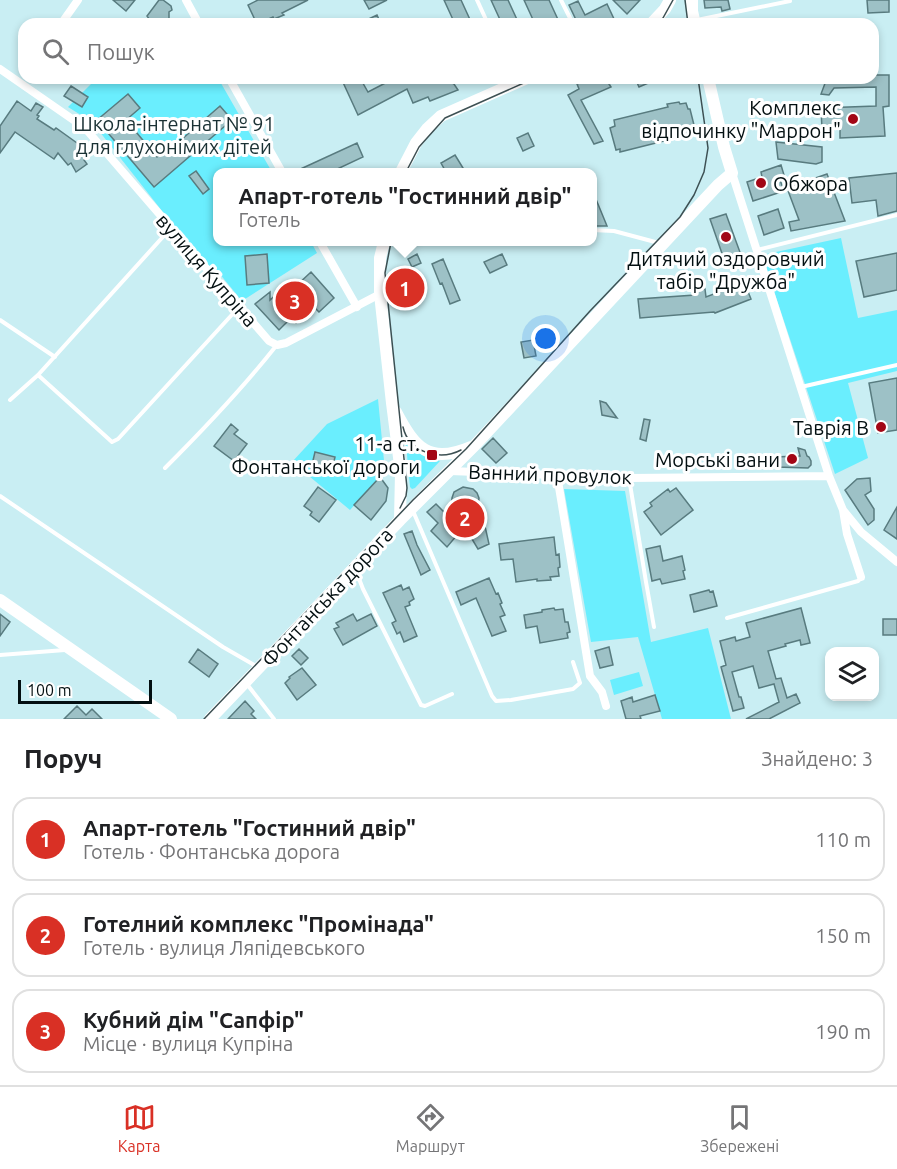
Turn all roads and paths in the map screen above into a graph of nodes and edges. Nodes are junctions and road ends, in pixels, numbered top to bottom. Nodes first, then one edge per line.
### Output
1 (78, 0) edge
2 (186, 0) edge
3 (477, 0) edge
4 (561, 0) edge
5 (685, 0) edge
6 (670, 1) edge
7 (790, 1) edge
8 (693, 14) edge
9 (65, 18) edge
10 (196, 18) edge
11 (485, 18) edge
12 (570, 18) edge
13 (657, 18) edge
14 (0, 69) edge
15 (18, 82) edge
16 (21, 84) edge
17 (232, 84) edge
18 (513, 84) edge
19 (709, 84) edge
20 (280, 168) edge
21 (403, 168) edge
22 (732, 173) junction
23 (897, 215) edge
24 (170, 228) junction
25 (597, 230) edge
26 (663, 244) junction
27 (322, 246) edge
28 (383, 246) edge
29 (756, 250) junction
30 (380, 294) junction
31 (240, 307) junction
32 (357, 307) junction
33 (0, 320) edge
34 (277, 345) junction
35 (55, 357) junction
36 (897, 365) edge
37 (38, 375) junction
38 (801, 387) junction
39 (10, 400) dead end
40 (392, 403) junction
41 (475, 445) junction
42 (165, 468) dead end
43 (450, 471) junction
44 (557, 475) junction
45 (829, 476) junction
46 (629, 478) junction
47 (0, 496) edge
48 (412, 508) junction
49 (843, 510) junction
50 (400, 520) junction
51 (897, 562) edge
52 (355, 567) junction
53 (861, 577) joint
54 (0, 600) edge
55 (727, 618) dead end
56 (654, 627) dead end
57 (71, 650) junction
58 (0, 655) edge
59 (573, 662) dead end
60 (260, 668) junction
61 (246, 682) junction
62 (452, 694) dead end
63 (606, 706) dead end
64 (171, 719) edge
65 (210, 719) edge
66 (274, 719) edge

1 - 9 street
2 - 10 street
3 - 11 lane
4 - 12 lane
5 - 8 main road
6 - 13 main road
7 - 8 lane
14 - 15 street, вулиця Купріна
16 - 24 street, вулиця Купріна
17 - 20 street
18 - 21 main road
19 - 22 main road
22 - 26 main road
22 - 29 street
23 - 29 lane
24 - 31 street, вулиця Купріна
24 - 35 lane
25 - 26 lane
26 - 41 main road
27 - 32 street
28 - 30 main road, Фонтанська дорога
29 - 38 street
30 - 32 street
30 - 40 main road, Фонтанська дорога
31 - 34 street, вулиця Купріна
31 - 37 lane
32 - 34 street
33 - 35 lane
34 - 42 lane
35 - 37 lane
36 - 38 lane
37 - 39 lane
38 - 45 street
40 - 41 main road
40 - 50 main road, Фонтанська дорога
41 - 43 main road
43 - 44 street, Ванний провулок
43 - 48 main road
44 - 46 street, Ванний провулок
44 - 63 street
45 - 46 street, Ванний провулок
45 - 49 street
46 - 56 lane
47 - 60 lane
48 - 50 main road
48 - 59 lane
49 - 51 street
49 - 53 street
50 - 52 main road, Фонтанська дорога
52 - 60 main road, Фонтанська дорога
52 - 62 lane
53 - 55 lane
54 - 57 main road
57 - 58 lane
57 - 64 main road
60 - 61 main road, Фонтанська дорога
61 - 65 main road, Фонтанська дорога
61 - 66 lane

